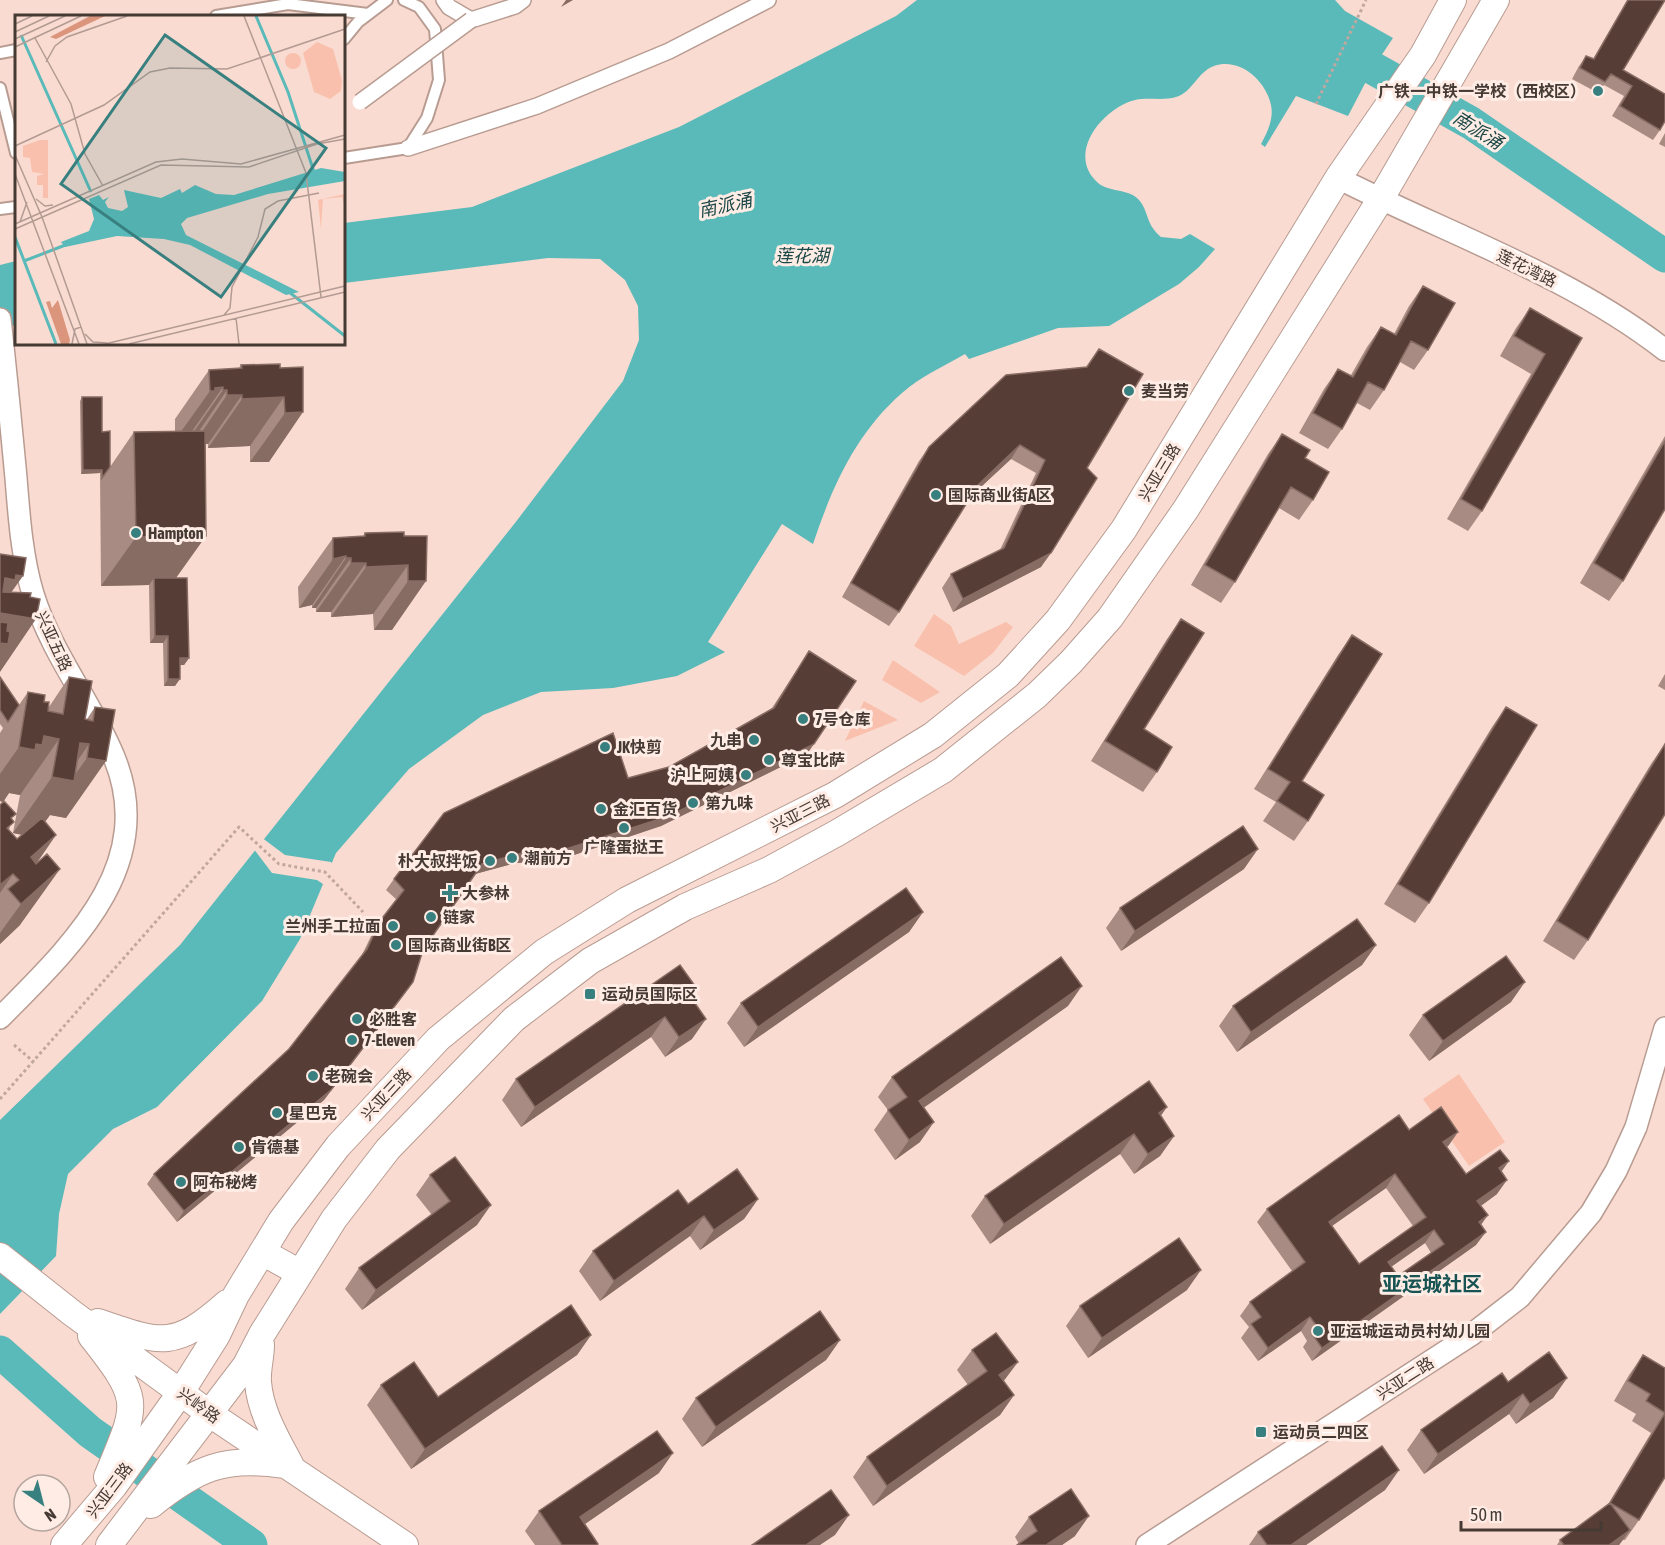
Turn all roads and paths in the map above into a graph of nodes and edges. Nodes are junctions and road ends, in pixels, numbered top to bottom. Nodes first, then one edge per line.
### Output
1 (387, 0) edge
2 (404, 0) edge
3 (444, 0) edge
4 (523, 0) edge
5 (768, 0) edge
6 (1366, 0) edge
7 (1453, 0) edge
8 (1496, 0) edge
9 (368, 14) junction
10 (222, 15) edge
11 (471, 20) junction
12 (345, 38) edge
13 (15, 50) edge
14 (0, 53) edge
15 (0, 88) edge
16 (360, 102) dead end
17 (11, 104) edge
18 (1316, 104) dead end
19 (15, 143) edge
20 (408, 148) junction
21 (345, 158) edge
22 (1338, 178) junction
23 (1380, 200) junction
24 (15, 207) edge
25 (0, 209) edge
26 (0, 319) edge
27 (1665, 350) edge
28 (363, 912) dead end
29 (0, 1017) edge
30 (1665, 1028) edge
31 (14, 1045) dead end
32 (34, 1062) junction
33 (0, 1099) edge
34 (262, 1252) junction
35 (0, 1256) edge
36 (300, 1273) junction
37 (236, 1295) junction
38 (72, 1313) junction
39 (262, 1334) junction
40 (181, 1392) junction
41 (210, 1414) junction
42 (291, 1467) junction
43 (110, 1484) junction
44 (142, 1507) junction
45 (72, 1537) edge
46 (116, 1537) edge
47 (101, 1545) edge
48 (405, 1545) edge
49 (1147, 1545) edge

1 - 9 lane
2 - 20 lane
3 - 11 street
4 - 11 street
5 - 20 street
6 - 18 path
7 - 22 street, 兴亚三路
8 - 23 street, 兴亚三路
9 - 10 lane
9 - 12 lane
11 - 16 street, bridge
13 - 14 lane
15 - 17 lane
17 - 19 lane
20 - 21 lane
22 - 23 street, 莲花湾路
22 - 34 street, 兴亚三路
23 - 27 street, 莲花湾路
23 - 36 street, 兴亚三路
24 - 25 lane
26 - 29 street, 兴亚五路
28 - 32 path
30 - 49 street, 兴亚二路
31 - 32 path
32 - 33 path
34 - 36 street
34 - 37 street, 兴亚三路
35 - 38 street, 兴岭路
36 - 39 street, 兴亚三路
37 - 38 street
37 - 40 street, 兴亚三路
38 - 40 street, 兴岭路
38 - 43 street
39 - 41 street, 兴亚三路
39 - 42 street
40 - 41 street, 兴岭路
40 - 43 street, 兴亚三路
41 - 42 street, 兴岭路
41 - 44 street, 兴亚三路
42 - 44 street
42 - 48 street, 兴岭路
43 - 45 street, 兴亚三路
44 - 46 street
45 - 47 street

